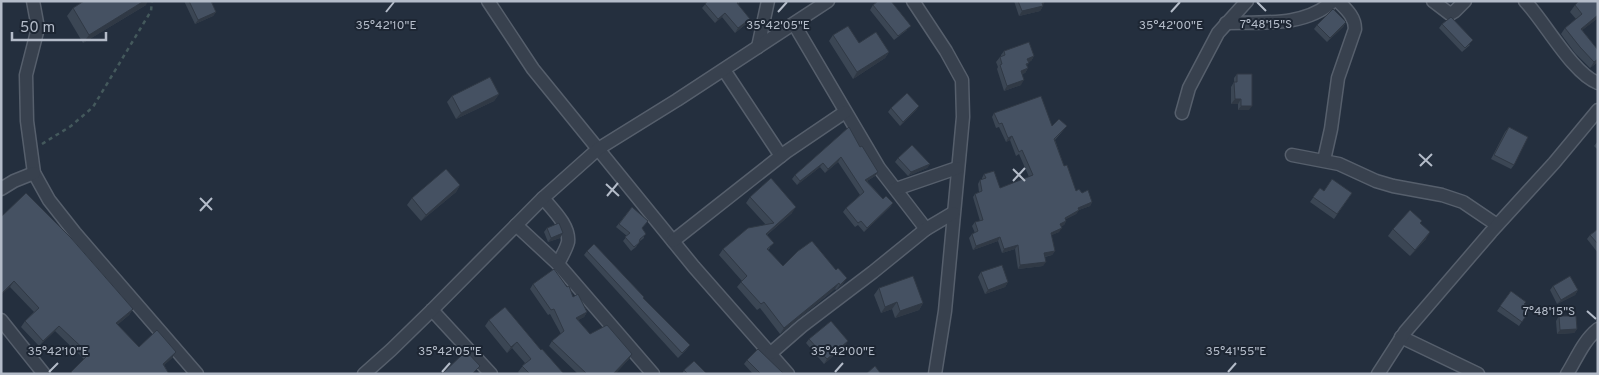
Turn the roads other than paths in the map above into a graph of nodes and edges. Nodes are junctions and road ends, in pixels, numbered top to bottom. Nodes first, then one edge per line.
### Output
1 (33, 1) edge
2 (488, 1) edge
3 (768, 1) edge
4 (828, 1) edge
5 (913, 1) edge
6 (1248, 1) edge
7 (1333, 1) edge
8 (1338, 1) edge
9 (1433, 1) edge
10 (1465, 1) edge
11 (1525, 1) edge
12 (1226, 23) junction
13 (794, 24) junction
14 (758, 47) junction
15 (724, 70) junction
16 (1598, 83) edge
17 (1598, 110) edge
18 (845, 112) junction
19 (1182, 113) dead end
20 (598, 149) junction
21 (1292, 155) dead end
22 (780, 156) junction
23 (1324, 160) junction
24 (957, 168) junction
25 (34, 173) junction
26 (1, 189) edge
27 (896, 189) junction
28 (543, 198) junction
29 (953, 212) junction
30 (516, 225) junction
31 (1497, 226) junction
32 (926, 229) junction
33 (673, 241) junction
34 (558, 264) junction
35 (432, 310) junction
36 (1, 320) edge
37 (1598, 329) edge
38 (1401, 337) junction
39 (771, 353) junction
40 (44, 374) edge
41 (197, 374) edge
42 (364, 374) edge
43 (492, 374) edge
44 (653, 374) edge
45 (788, 374) edge
46 (935, 374) edge
47 (1378, 374) edge
48 (1478, 374) edge
49 (1567, 374) edge

1 - 25 street
2 - 20 street
3 - 14 street
4 - 13 street
5 - 24 street
6 - 12 street
7 - 12 street
8 - 23 street
9 - 10 street
11 - 16 street
12 - 19 street
13 - 14 street
13 - 18 street
14 - 15 street
15 - 20 street
15 - 22 street
17 - 31 street
18 - 22 street
18 - 27 street
20 - 28 street
20 - 33 street
21 - 23 street
22 - 33 street
23 - 31 street
24 - 27 street
24 - 29 street
25 - 26 street
25 - 41 street
27 - 32 street
28 - 30 street
28 - 34 street
29 - 32 street
29 - 46 street
30 - 34 street
30 - 35 street
31 - 38 street
32 - 39 street
33 - 39 street
34 - 44 street
35 - 42 street
35 - 43 street
36 - 40 street
37 - 49 street
38 - 47 street
38 - 48 street
39 - 45 street

